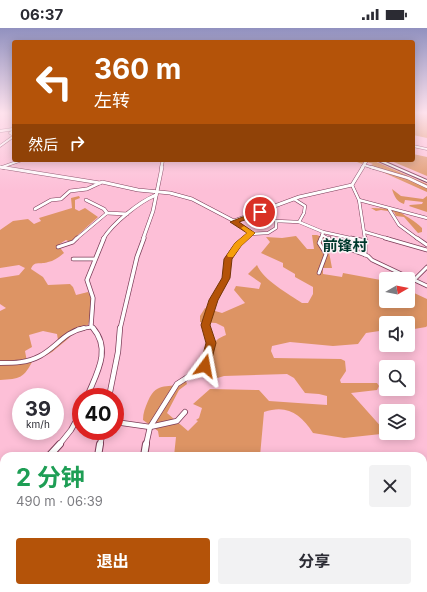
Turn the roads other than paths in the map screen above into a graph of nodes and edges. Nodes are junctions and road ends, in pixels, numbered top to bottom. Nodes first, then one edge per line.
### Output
1 (10, 138) edge
2 (0, 146) edge
3 (415, 146) edge
4 (427, 149) edge
5 (16, 162) edge
6 (163, 162) edge
7 (366, 162) edge
8 (383, 162) edge
9 (391, 162) edge
10 (364, 165) junction
11 (1, 167) edge
12 (427, 177) edge
13 (427, 181) edge
14 (100, 183) junction
15 (352, 185) junction
16 (427, 187) edge
17 (156, 193) junction
18 (294, 199) junction
19 (86, 200) dead end
20 (359, 200) junction
21 (35, 209) dead end
22 (389, 209) junction
23 (107, 213) junction
24 (128, 214) junction
25 (427, 218) edge
26 (234, 222) junction
27 (298, 222) junction
28 (365, 232) junction
29 (251, 234) junction
30 (323, 234) junction
31 (366, 241) junction
32 (427, 245) edge
33 (58, 247) dead end
34 (427, 250) edge
35 (365, 255) junction
36 (73, 259) dead end
37 (94, 259) junction
38 (427, 267) edge
39 (397, 272) edge
40 (318, 273) dead end
41 (415, 279) joint
42 (427, 286) edge
43 (92, 327) junction
44 (0, 363) edge
45 (90, 388) edge
46 (111, 388) edge
47 (185, 412) dead end
48 (124, 423) edge
49 (150, 427) junction
50 (72, 429) edge
51 (101, 440) edge
52 (53, 452) edge
53 (99, 452) edge
54 (145, 452) edge

1 - 2 street
3 - 4 street
5 - 11 street
6 - 17 street
7 - 10 street
8 - 13 highway
9 - 12 highway
10 - 15 street
10 - 16 street
11 - 14 street
14 - 17 street
14 - 21 street
15 - 18 street
15 - 20 street
17 - 24 street
17 - 26 street
17 - 46 street
18 - 26 street
18 - 27 street
19 - 23 street
20 - 22 street
20 - 28 street
22 - 25 street
22 - 32 street
23 - 24 street
23 - 33 street
24 - 37 street
26 - 29 street
27 - 29 street
27 - 30 street
28 - 31 street
28 - 34 street
29 - 49 street
30 - 31 street
30 - 35 street
30 - 40 street
31 - 35 street
35 - 39 street
36 - 37 street
37 - 43 street
38 - 41 street
41 - 42 street
43 - 44 street
43 - 45 street
47 - 49 street
48 - 49 street
49 - 54 street
50 - 52 street
51 - 53 street

